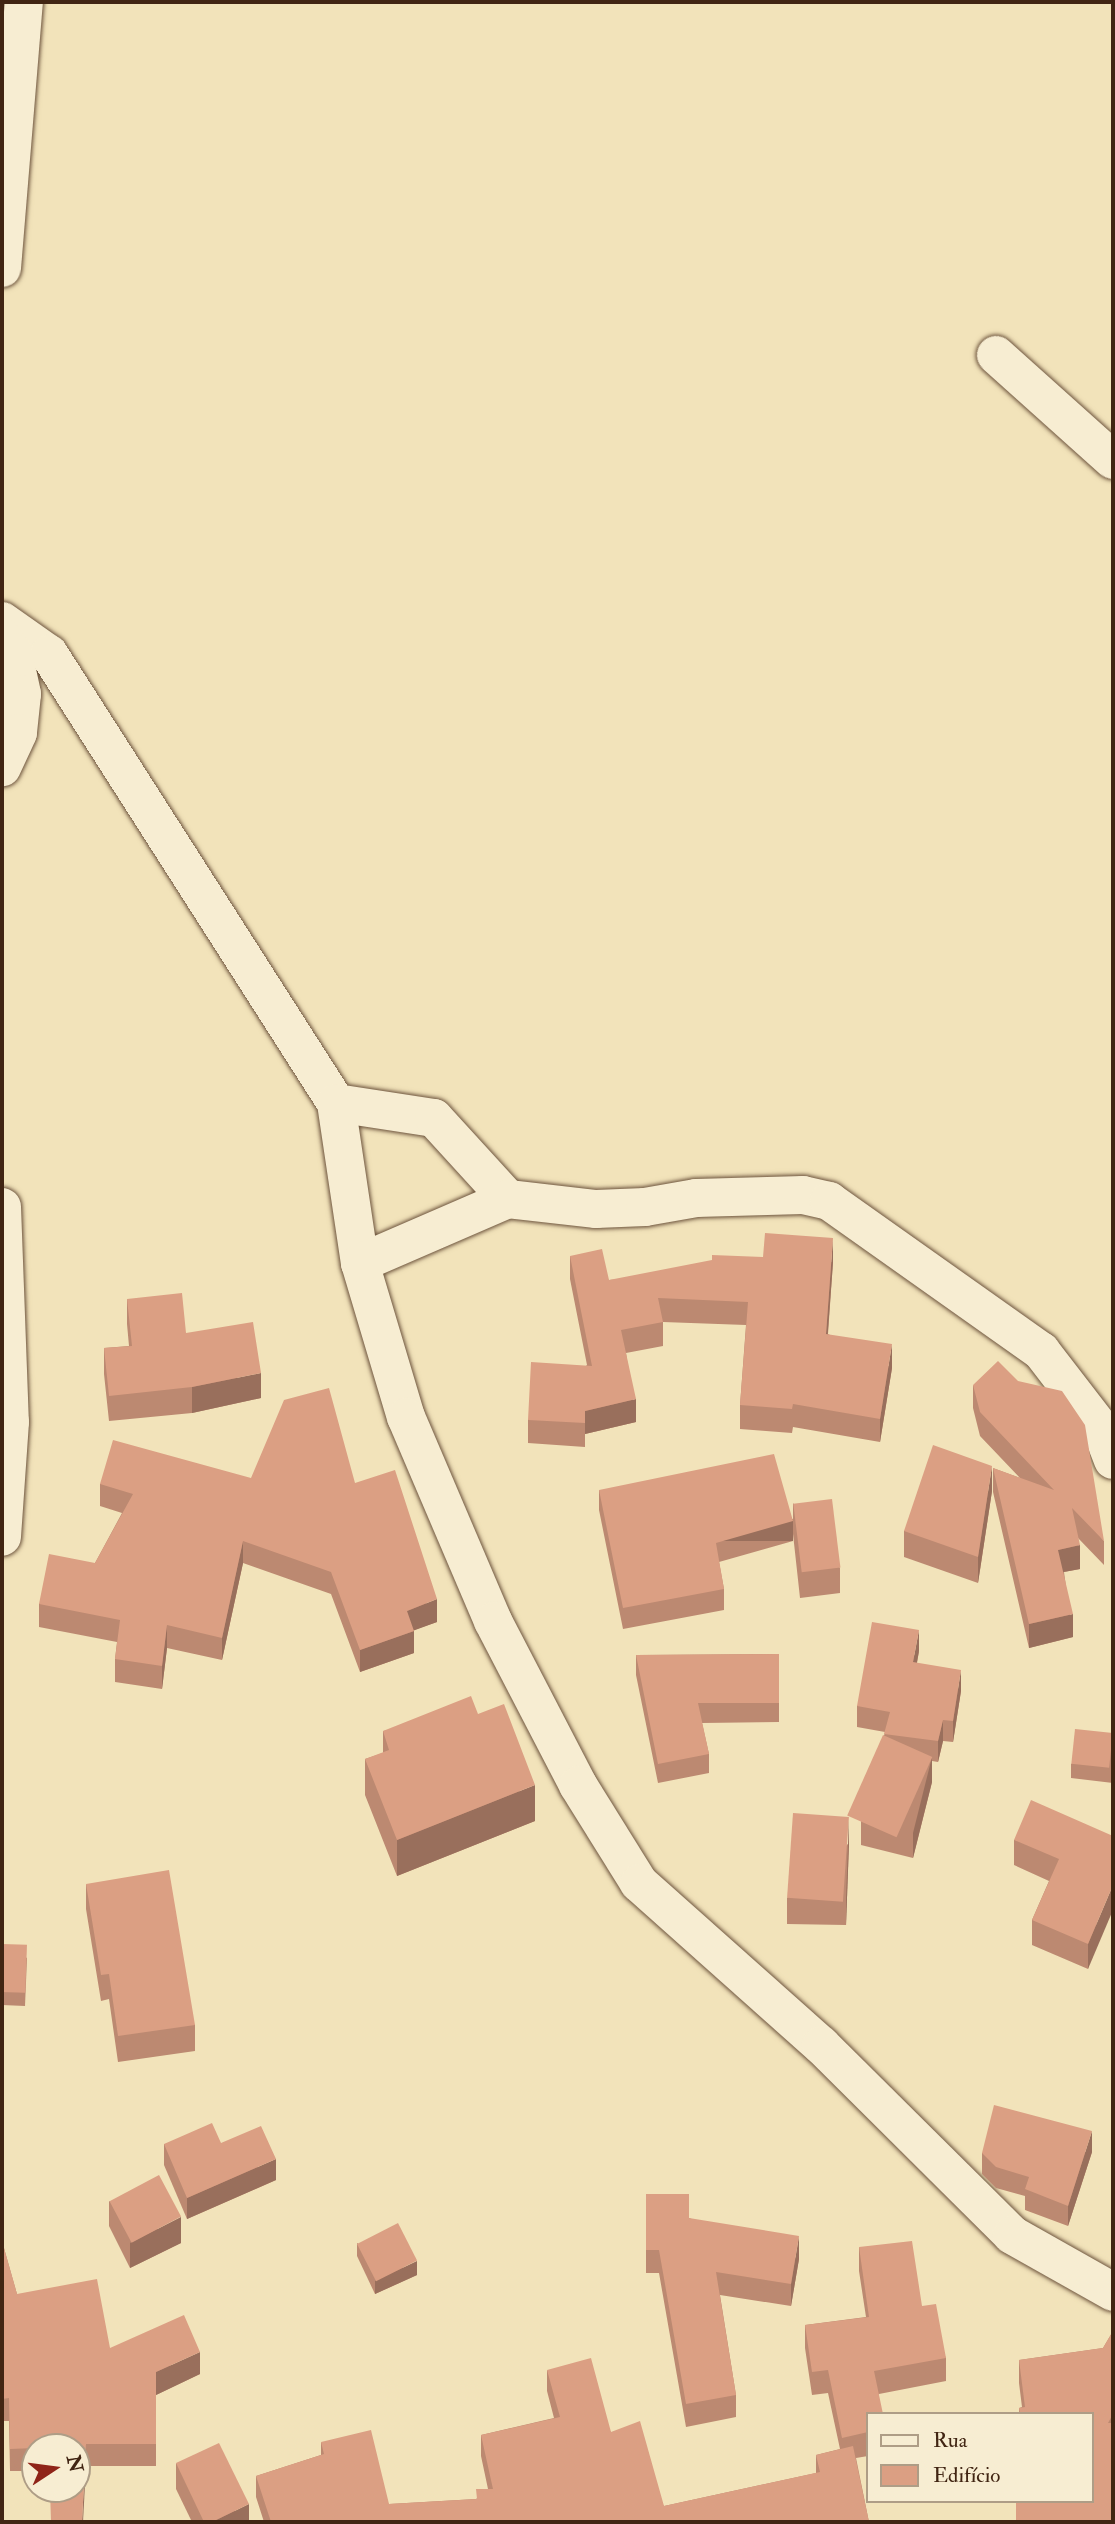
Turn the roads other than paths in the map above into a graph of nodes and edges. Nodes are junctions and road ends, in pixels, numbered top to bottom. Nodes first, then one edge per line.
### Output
1 (24, 2) edge
2 (2, 268) edge
3 (996, 355) dead end
4 (1113, 460) edge
5 (2, 621) edge
6 (2, 637) edge
7 (2, 767) edge
8 (336, 1103) junction
9 (508, 1199) junction
10 (2, 1207) edge
11 (360, 1263) junction
12 (1113, 1460) edge
13 (2, 1537) edge
14 (1113, 2292) edge

1 - 2 street
3 - 4 street
5 - 8 street
6 - 7 street
8 - 9 street
8 - 11 street
9 - 11 street
9 - 12 street
10 - 13 street
11 - 14 street

